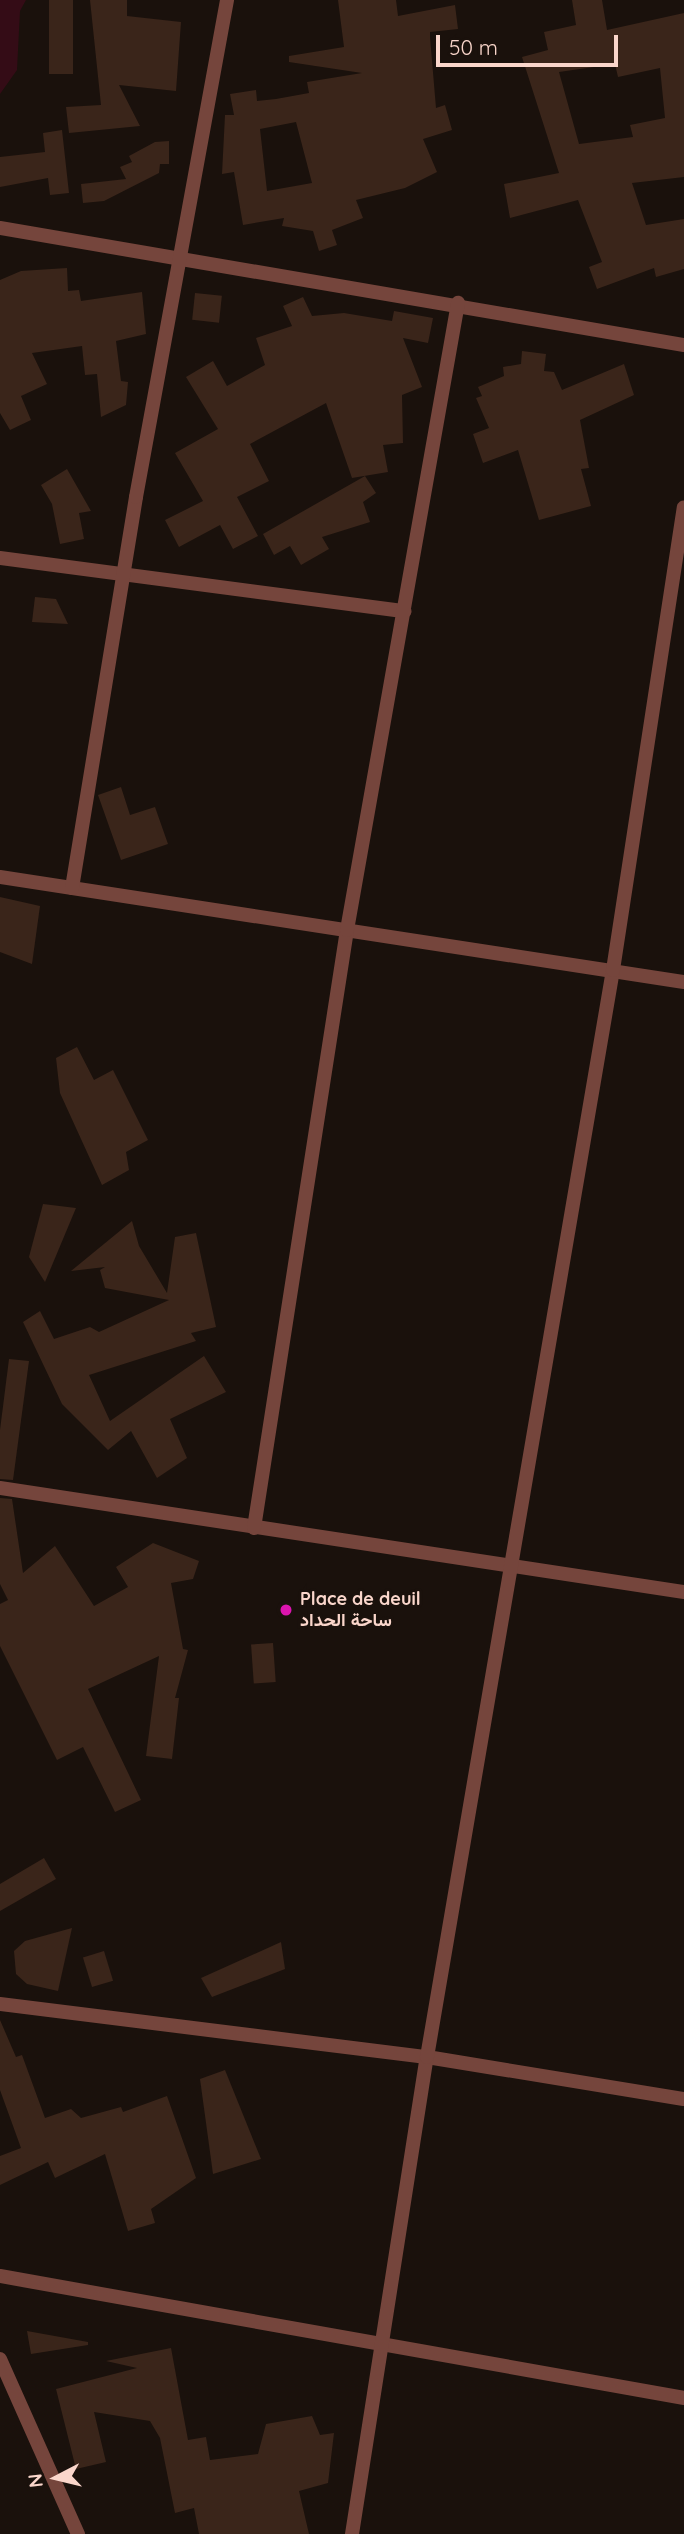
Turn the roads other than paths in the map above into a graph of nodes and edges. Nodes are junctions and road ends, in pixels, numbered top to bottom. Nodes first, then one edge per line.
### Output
1 (227, 0) edge
2 (0, 228) edge
3 (179, 257) junction
4 (458, 303) junction
5 (684, 345) edge
6 (684, 507) edge
7 (0, 558) edge
8 (124, 574) junction
9 (405, 611) junction
10 (0, 877) edge
11 (72, 888) junction
12 (347, 930) junction
13 (612, 970) junction
14 (684, 982) edge
15 (0, 1488) edge
16 (254, 1528) junction
17 (513, 1567) junction
18 (684, 1592) edge
19 (0, 2004) edge
20 (427, 2057) junction
21 (684, 2099) edge
22 (0, 2276) edge
23 (384, 2344) junction
24 (0, 2359) edge
25 (684, 2398) edge
26 (78, 2534) edge
27 (352, 2534) edge

1 - 3 street
2 - 3 street
3 - 4 street
3 - 8 street
4 - 5 street
4 - 9 street
6 - 13 street
7 - 8 street
8 - 9 street
8 - 11 street
9 - 12 street
10 - 11 street
11 - 12 street
12 - 13 street
12 - 16 street
13 - 14 street
13 - 17 street
15 - 16 street
16 - 17 street
17 - 18 street
17 - 20 street
19 - 20 street
20 - 21 street
20 - 23 street
22 - 23 street
23 - 25 street
23 - 27 street
24 - 26 street

